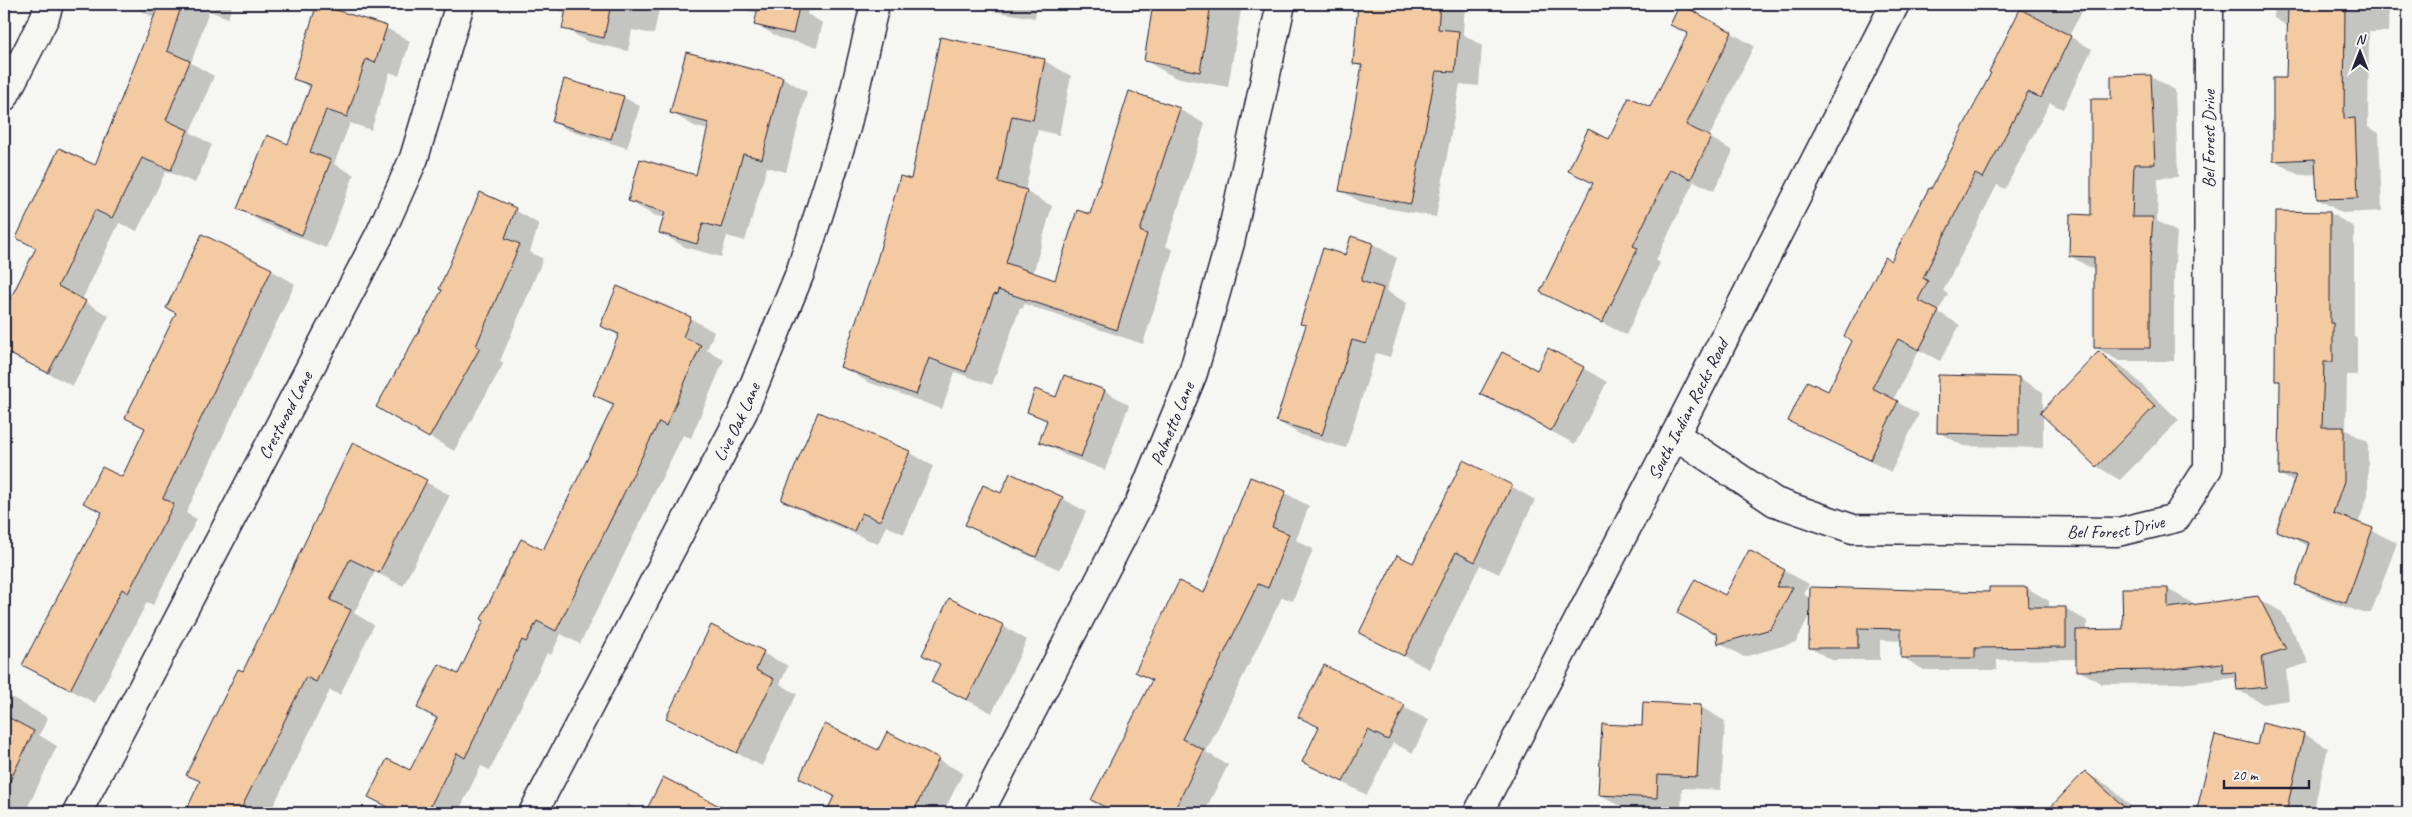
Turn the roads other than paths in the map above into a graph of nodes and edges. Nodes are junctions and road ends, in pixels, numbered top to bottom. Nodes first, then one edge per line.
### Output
1 (49, 4) edge
2 (460, 4) edge
3 (875, 4) edge
4 (1281, 4) edge
5 (1895, 4) edge
6 (2208, 4) edge
7 (4, 97) edge
8 (1675, 434) junction
9 (77, 813) edge
10 (532, 813) edge
11 (979, 813) edge
12 (1478, 813) edge

1 - 7 street
2 - 9 street, Crestwood Lane
3 - 10 street, Live Oak Lane
4 - 11 street, Palmetto Lane
5 - 8 street, South Indian Rocks Road
6 - 8 street, Bel Forest Drive
8 - 12 street, South Indian Rocks Road

